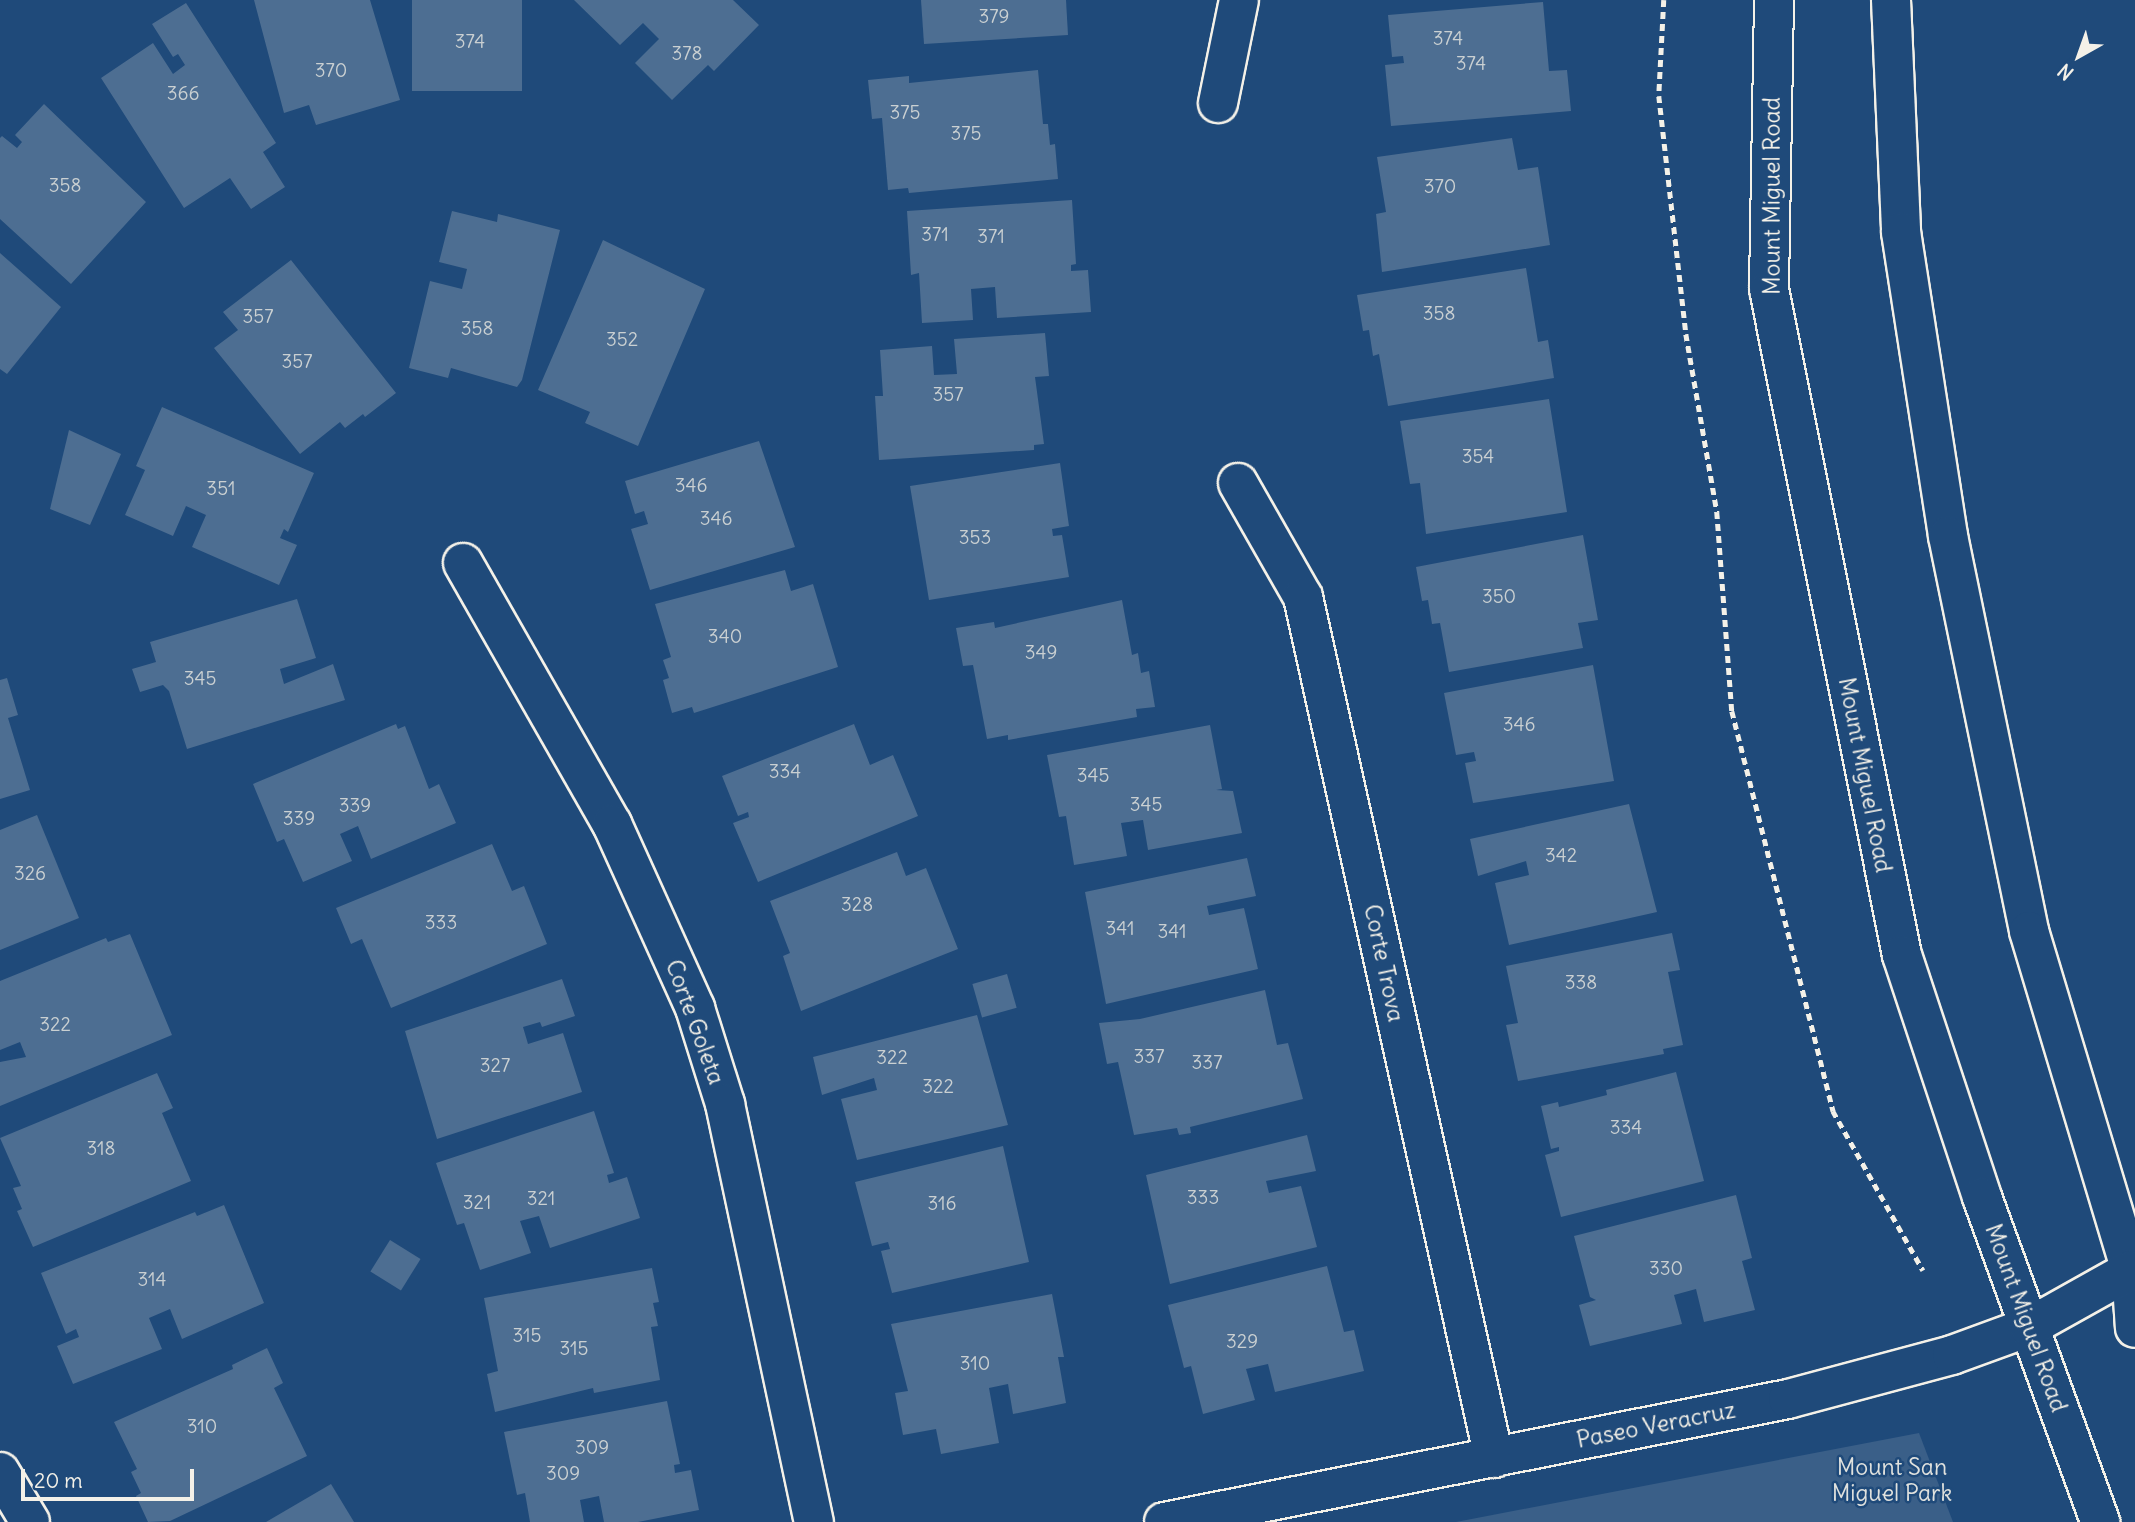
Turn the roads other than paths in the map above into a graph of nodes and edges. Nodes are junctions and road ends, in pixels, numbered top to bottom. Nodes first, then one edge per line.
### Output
1 (1239, 0) edge
2 (1774, 0) edge
3 (1891, 0) edge
4 (1218, 103) dead end
5 (1238, 483) dead end
6 (463, 563) dead end
7 (2130, 1270) junction
8 (2029, 1327) junction
9 (2135, 1328) edge
10 (1494, 1458) junction
11 (0, 1472) edge
12 (30, 1522) edge
13 (814, 1522) edge
14 (1164, 1522) edge
15 (2100, 1522) edge

1 - 4 street
2 - 8 street, Mount Miguel Road
3 - 7 street
5 - 10 street, Corte Trova
6 - 13 street, Corte Goleta
7 - 8 street, Paseo Veracruz
7 - 9 street
8 - 10 street, Paseo Veracruz
8 - 15 street, Mount Miguel Road
10 - 14 street, Paseo Veracruz
11 - 12 street

